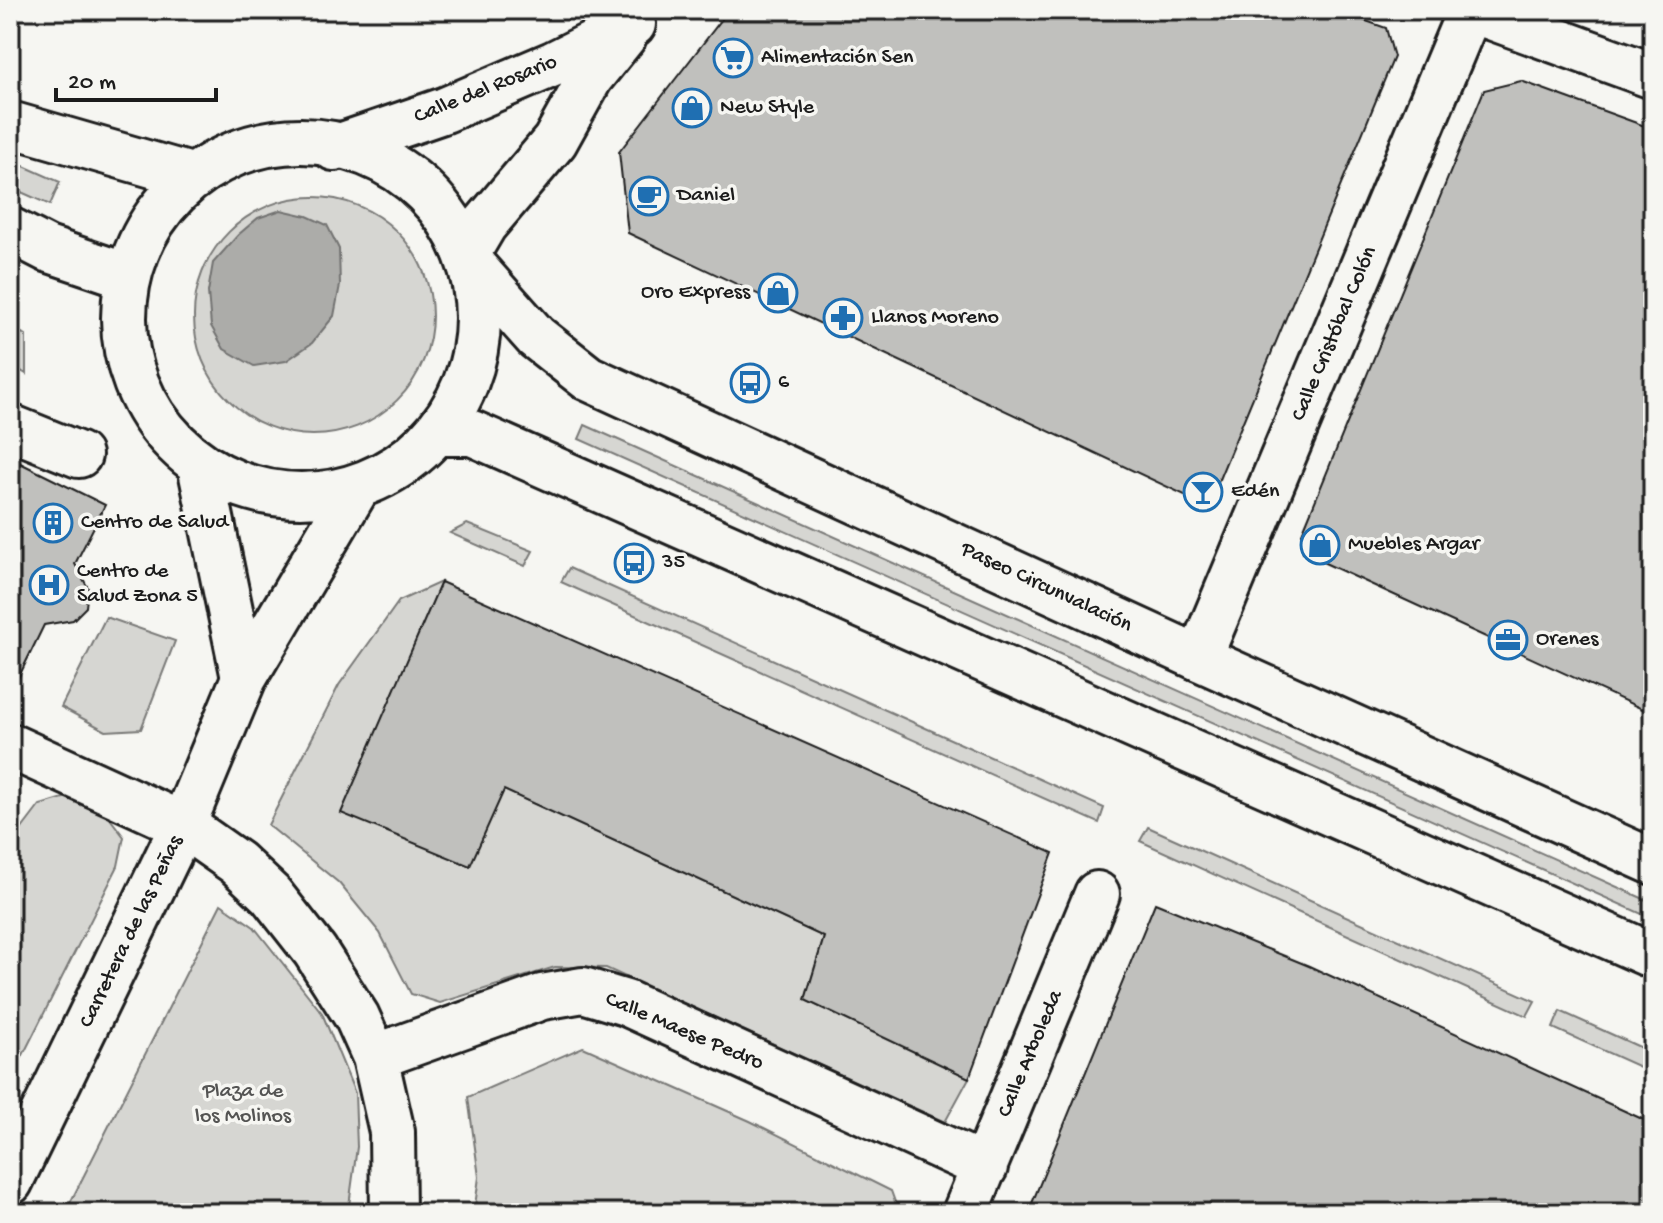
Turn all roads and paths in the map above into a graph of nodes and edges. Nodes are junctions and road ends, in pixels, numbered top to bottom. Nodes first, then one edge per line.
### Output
1 (1471, 10) edge
2 (639, 17) edge
3 (1653, 76) edge
4 (10, 124) edge
5 (334, 148) junction
6 (191, 176) junction
7 (10, 230) edge
8 (470, 260) junction
9 (127, 276) junction
10 (10, 427) edge
11 (439, 433) junction
12 (79, 455) dead end
13 (200, 465) junction
14 (355, 491) junction
15 (1199, 658) junction
16 (244, 678) junction
17 (14, 759) edge
18 (183, 825) junction
19 (1653, 862) edge
20 (1097, 894) dead end
21 (1653, 956) edge
22 (375, 1057) junction
23 (985, 1167) junction
24 (10, 1182) edge
25 (393, 1213) edge
26 (965, 1213) edge

1 - 3 main road
1 - 15 main road, Calle Cristóbal Colón
2 - 5 main road, Calle del Rosario
2 - 8 main road, Calle del Rosario
4 - 6 main road
5 - 6 main road
5 - 8 main road
6 - 9 main road
7 - 9 main road
8 - 11 main road
8 - 15 main road, Paseo Circunvalación
9 - 13 main road
10 - 12 main road
11 - 14 main road
11 - 21 main road
13 - 14 main road
13 - 16 main road
14 - 16 main road, Carretera de las Peñas
15 - 19 main road, Paseo Circunvalación
16 - 18 main road, Carretera de las Peñas
17 - 18 main road
18 - 22 main road
18 - 24 main road, Carretera de las Peñas
20 - 23 main road, Calle Arboleda
22 - 23 main road, Calle Maese Pedro
22 - 25 main road
23 - 26 main road, Calle Arboleda

